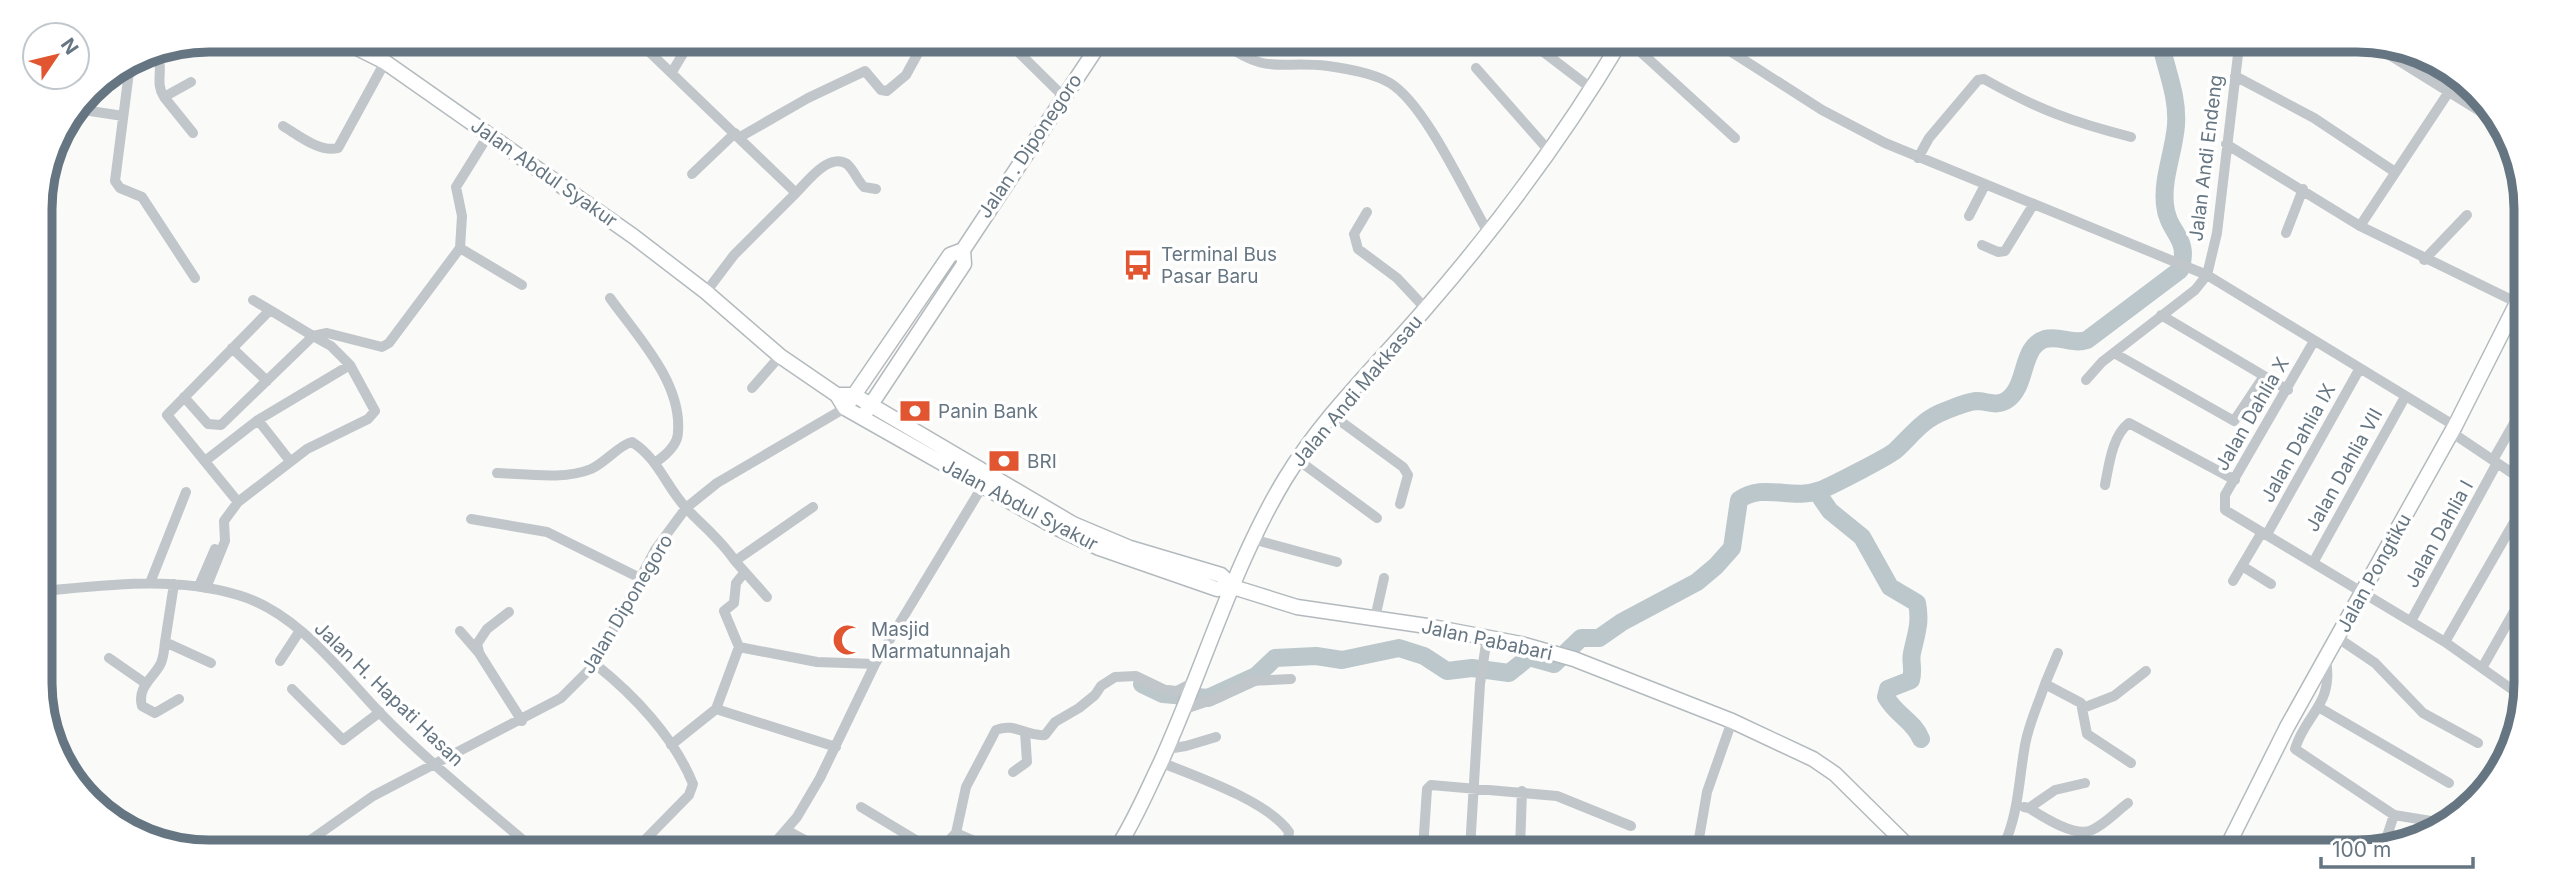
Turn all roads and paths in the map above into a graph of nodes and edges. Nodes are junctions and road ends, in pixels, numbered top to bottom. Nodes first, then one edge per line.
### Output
1 (1544, 52) edge
2 (1614, 52) edge
3 (1641, 52) edge
4 (1735, 52) edge
5 (2238, 52) edge
6 (378, 53) edge
7 (651, 53) edge
8 (683, 53) edge
9 (918, 53) edge
10 (1019, 53) edge
11 (1093, 53) edge
12 (1238, 53) edge
13 (2392, 57) edge
14 (159, 61) edge
15 (385, 62) junction
16 (1476, 68) dead end
17 (672, 72) junction
18 (128, 76) edge
19 (2235, 76) junction
20 (191, 82) dead end
21 (2453, 86) edge
22 (1592, 89) junction
23 (2449, 93) junction
24 (1063, 96) junction
25 (164, 97) junction
26 (2477, 110) edge
27 (88, 111) edge
28 (123, 116) junction
29 (283, 126) dead end
30 (193, 133) dead end
31 (489, 134) junction
32 (738, 135) junction
33 (2131, 137) dead end
34 (1735, 138) dead end
35 (2226, 144) junction
36 (1550, 152) junction
37 (1918, 158) junction
38 (2395, 172) junction
39 (692, 174) dead end
40 (1985, 185) junction
41 (876, 189) dead end
42 (2303, 190) junction
43 (796, 193) junction
44 (2033, 205) junction
45 (1367, 212) dead end
46 (2467, 215) dead end
47 (1969, 216) dead end
48 (2360, 226) junction
49 (2286, 233) dead end
50 (1489, 234) junction
51 (1982, 245) dead end
52 (460, 248) junction
53 (963, 250) junction
54 (2424, 260) junction
55 (2207, 275) junction
56 (195, 278) dead end
57 (522, 285) dead end
58 (706, 292) junction
59 (610, 298) dead end
60 (2514, 298) edge
61 (253, 300) dead end
62 (1426, 309) junction
63 (270, 310) junction
64 (2514, 312) edge
65 (2161, 315) junction
66 (313, 336) junction
67 (2314, 341) junction
68 (232, 348) junction
69 (2114, 353) junction
70 (780, 356) junction
71 (350, 365) junction
72 (2360, 368) junction
73 (2264, 376) junction
74 (2086, 380) dead end
75 (267, 382) junction
76 (752, 388) dead end
77 (2288, 390) junction
78 (184, 397) junction
79 (2405, 397) junction
80 (849, 402) junction
81 (870, 405) junction
82 (1332, 415) junction
83 (861, 418) junction
84 (258, 420) junction
85 (2514, 425) edge
86 (2453, 429) junction
87 (1298, 460) junction
88 (205, 461) junction
89 (290, 461) junction
90 (656, 462) junction
91 (2495, 462) junction
92 (497, 473) dead end
93 (2514, 474) edge
94 (2235, 480) junction
95 (985, 481) junction
96 (2105, 485) dead end
97 (186, 492) dead end
98 (238, 502) junction
99 (1400, 503) dead end
100 (813, 507) dead end
101 (686, 508) junction
102 (1377, 518) dead end
103 (471, 519) dead end
104 (2514, 522) edge
105 (2264, 533) junction
106 (1252, 539) junction
107 (735, 561) junction
108 (2314, 561) junction
109 (1337, 562) dead end
110 (2242, 566) junction
111 (744, 573) junction
112 (640, 578) junction
113 (1384, 579) dead end
114 (2233, 581) dead end
115 (150, 583) junction
116 (174, 584) junction
117 (2271, 584) dead end
118 (202, 587) junction
119 (1233, 587) junction
120 (52, 589) edge
121 (2364, 591) junction
122 (767, 597) dead end
123 (509, 612) dead end
124 (2514, 613) edge
125 (1375, 618) junction
126 (2411, 621) junction
127 (460, 631) dead end
128 (299, 632) junction
129 (1487, 637) junction
130 (2338, 638) junction
131 (165, 642) junction
132 (2445, 642) junction
133 (739, 647) junction
134 (480, 653) junction
135 (2057, 653) dead end
136 (109, 658) dead end
137 (2326, 660) junction
138 (281, 661) dead end
139 (211, 663) dead end
140 (595, 664) junction
141 (875, 664) junction
142 (2482, 667) junction
143 (2146, 671) dead end
144 (1291, 678) dead end
145 (145, 683) junction
146 (2045, 684) junction
147 (2513, 688) edge
148 (292, 689) dead end
149 (1191, 696) junction
150 (179, 699) dead end
151 (2083, 708) junction
152 (2320, 708) junction
153 (716, 709) junction
154 (380, 712) junction
155 (522, 721) junction
156 (1732, 721) junction
157 (1024, 736) junction
158 (1216, 737) dead end
159 (2478, 743) dead end
160 (671, 745) junction
161 (836, 747) junction
162 (1167, 749) junction
163 (1160, 762) junction
164 (2130, 763) dead end
165 (435, 764) junction
166 (1013, 772) dead end
167 (2085, 783) dead end
168 (2449, 783) dead end
169 (1474, 787) junction
170 (1522, 791) junction
171 (2128, 803) dead end
172 (2017, 804) junction
173 (861, 807) dead end
174 (2029, 808) junction
175 (2394, 814) junction
176 (2430, 821) edge
177 (1631, 826) dead end
178 (786, 830) junction
179 (956, 833) junction
180 (2387, 836) edge
181 (1424, 839) edge
182 (1471, 839) edge
183 (1520, 839) edge
184 (1699, 839) edge
185 (1901, 839) edge
186 (2007, 839) edge
187 (2231, 839) edge
188 (318, 840) edge
189 (523, 840) edge
190 (645, 840) edge
191 (777, 840) edge
192 (804, 840) edge
193 (916, 840) edge
194 (950, 840) edge
195 (972, 840) edge
196 (1121, 840) edge
197 (1288, 840) edge

1 - 22 street
2 - 22 street, Jalan Andi Makkasau
3 - 34 street
4 - 37 street
5 - 19 street, Jalan Andi Endeng
6 - 15 street, Jalan Abdul Syakur
7 - 17 street
8 - 17 street
9 - 32 street
10 - 24 street
11 - 24 street, Jalan . Diponegoro
12 - 50 street
13 - 23 street
14 - 25 street
15 - 29 street
15 - 31 street, Jalan Abdul Syakur
16 - 36 street
17 - 32 street
18 - 28 street
19 - 35 street, Jalan Andi Endeng
19 - 38 street
20 - 25 street
21 - 23 street
22 - 36 street, Jalan Andi Makkasau
23 - 26 street
23 - 38 street
24 - 53 street, Jalan . Diponegoro
25 - 30 street
27 - 28 street
28 - 56 street
31 - 52 street
31 - 58 street, Jalan Abdul Syakur
32 - 39 street
32 - 43 street
33 - 37 street
35 - 42 street
35 - 55 street, Jalan Andi Endeng
36 - 50 street, Jalan Andi Makkasau
37 - 40 street
38 - 48 street
40 - 44 street
40 - 47 street
41 - 43 street
42 - 48 street
42 - 49 street
43 - 58 street
44 - 51 street
44 - 55 street
45 - 62 street
46 - 54 street
48 - 54 street
50 - 62 street, Jalan Andi Makkasau
52 - 57 street
52 - 66 street
53 - 80 street, Jalan Diponegoro
53 - 81 street
54 - 60 street
55 - 65 street
55 - 67 street
58 - 70 street, Jalan Abdul Syakur
59 - 90 street
61 - 63 street
62 - 82 street, Jalan Andi Makkasau
63 - 66 street
63 - 68 street
64 - 86 street, Jalan Pongtiku
65 - 69 street
65 - 73 street
66 - 71 street
66 - 75 street
67 - 72 street
67 - 77 street, Jalan Dahlia X
68 - 75 street
68 - 78 street
69 - 73 street
69 - 74 street
70 - 76 street
70 - 80 street, Jalan Abdul Syakur
71 - 84 street
71 - 89 street
72 - 79 street
72 - 105 street, Jalan Dahlia IX
73 - 77 street
75 - 78 street
77 - 94 street, Jalan Dahlia X
78 - 88 street
79 - 86 street
79 - 108 street, Jalan Dahlia VII
80 - 81 street, Jalan Abdul Syakur
80 - 83 street, Jalan Abdul Syakur
80 - 101 street, Jalan Diponegoro
81 - 83 street
81 - 95 street, Jalan Abdul Syakur
82 - 87 street, Jalan Andi Makkasau
82 - 99 street
83 - 95 street, Jalan Abdul Syakur
84 - 88 street
84 - 89 street
85 - 91 street, Jalan Dahlia I
86 - 91 street
86 - 121 street, Jalan Pongtiku
87 - 102 street
87 - 106 street, Jalan Andi Makkasau
88 - 98 street
89 - 98 street
90 - 92 street
90 - 101 street
91 - 93 street
91 - 126 street, Jalan Dahlia I
94 - 96 street
94 - 105 street, Jalan Dahlia X
95 - 119 street, Jalan Abdul Syakur
95 - 141 street
97 - 115 street
98 - 118 street
100 - 107 street
101 - 107 street
101 - 112 street, Jalan Diponegoro
103 - 112 street
104 - 132 street
105 - 108 street
105 - 110 street, Jalan Dahlia IX
106 - 109 street
106 - 119 street, Jalan Andi Makkasau
107 - 111 street
108 - 121 street
110 - 114 street, Jalan Dahlia IX
110 - 117 street
111 - 122 street
111 - 133 street
112 - 140 street, Jalan Diponegoro
113 - 125 street
115 - 116 street, Jalan H. Hapati Hasan
115 - 120 street, Jalan H. Hapati Hasan
116 - 118 street, Jalan H. Hapati Hasan
116 - 131 street
118 - 128 street, Jalan H. Hapati Hasan
119 - 125 street, Jalan Pababari
119 - 149 street, Jalan Andi Makkasau
121 - 126 street
121 - 130 street, Jalan Pongtiku
123 - 134 street
124 - 142 street
125 - 129 street, Jalan Pababari
126 - 132 street
127 - 134 street
128 - 138 street
128 - 154 street, Jalan H. Hapati Hasan
129 - 156 street, Jalan Pababari
129 - 169 street
130 - 137 street, Jalan Pongtiku
130 - 159 street
131 - 139 street
131 - 145 street
132 - 142 street
133 - 141 street
133 - 153 street
134 - 155 street
135 - 146 street
136 - 145 street
137 - 152 street
137 - 187 street, Jalan Pongtiku
140 - 155 street, Jalan Diponegoro
140 - 160 street
141 - 161 street
142 - 147 street
143 - 151 street
144 - 149 street
145 - 150 street
146 - 151 street
146 - 172 street
148 - 154 street
149 - 157 street
149 - 162 street, Jalan Andi Makkasau
151 - 164 street
152 - 168 street
152 - 175 street
153 - 160 street
153 - 161 street
154 - 165 street, Jalan H. Hapati Hasan
155 - 165 street, Jalan Diponegoro
156 - 184 street
156 - 185 street, Jalan Pababari
157 - 166 street
157 - 179 street
158 - 162 street
160 - 190 street
161 - 178 street
162 - 163 street, Jalan Andi Makkasau
163 - 196 street, Jalan Andi Makkasau
163 - 197 street
165 - 188 street, Jalan Diponegoro
165 - 189 street, Jalan H. Hapati Hasan
167 - 174 street
169 - 170 street
169 - 181 street
169 - 182 street
170 - 177 street
170 - 183 street
171 - 174 street
172 - 174 street
172 - 186 street
173 - 193 street
175 - 176 street
175 - 180 street
178 - 191 street
178 - 192 street
179 - 194 street
179 - 195 street

